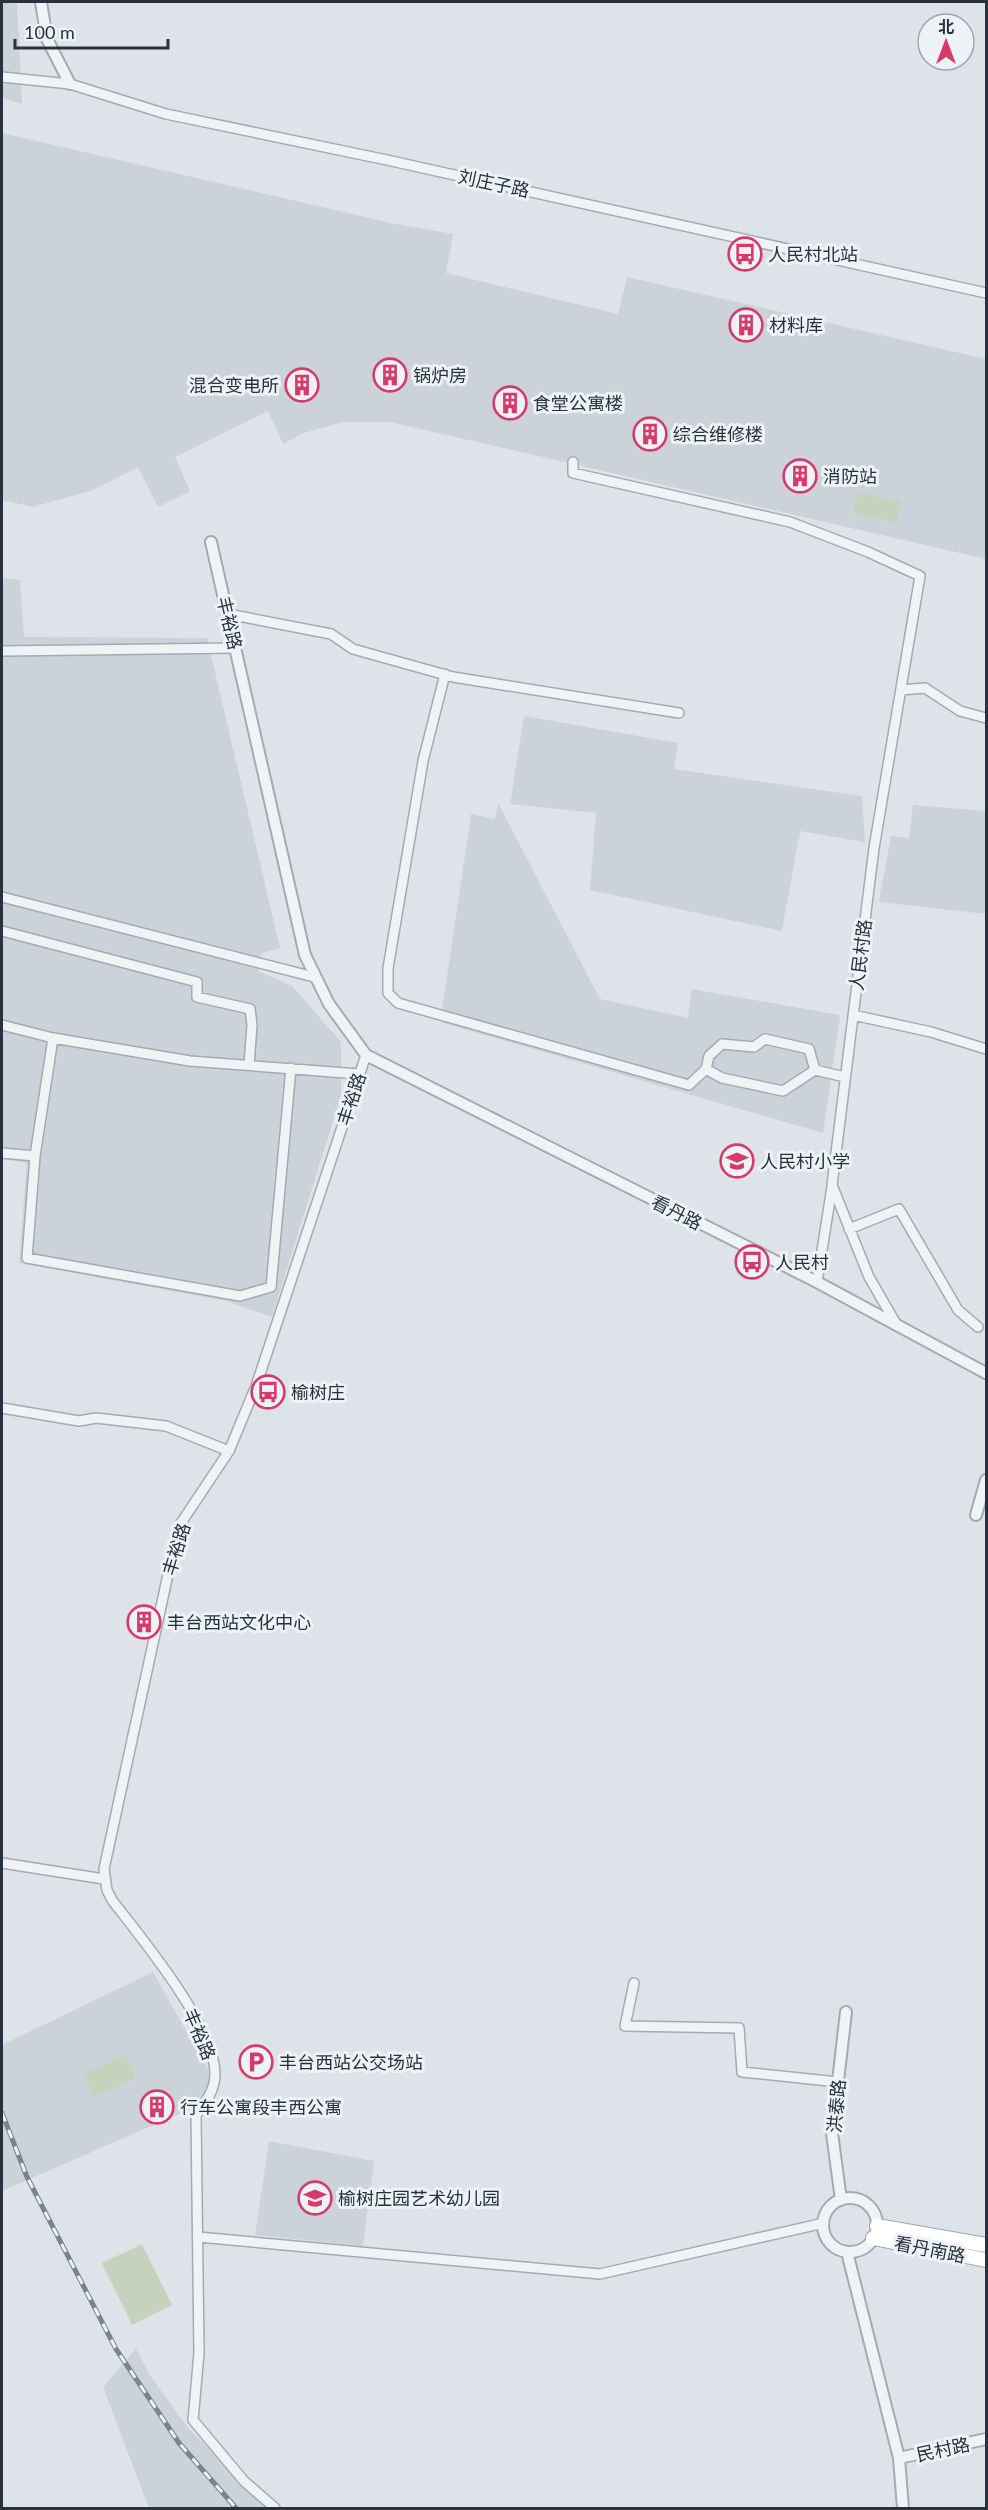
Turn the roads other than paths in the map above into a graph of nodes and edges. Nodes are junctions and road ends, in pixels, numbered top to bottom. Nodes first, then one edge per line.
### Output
1 (40, 2) edge
2 (2, 77) edge
3 (70, 84) junction
4 (987, 293) edge
5 (573, 462) dead end
6 (211, 542) dead end
7 (228, 614) junction
8 (236, 648) junction
9 (2, 651) edge
10 (445, 674) junction
11 (901, 690) junction
12 (679, 713) dead end
13 (987, 718) edge
14 (2, 897) edge
15 (2, 931) edge
16 (314, 977) junction
17 (853, 1015) junction
18 (2, 1025) edge
19 (53, 1038) junction
20 (987, 1049) edge
21 (366, 1055) junction
22 (249, 1065) junction
23 (291, 1068) junction
24 (706, 1069) junction
25 (815, 1070) junction
26 (359, 1074) junction
27 (845, 1077) junction
28 (2, 1153) edge
29 (35, 1156) junction
30 (832, 1185) junction
31 (849, 1229) junction
32 (817, 1282) junction
33 (895, 1322) junction
34 (978, 1327) dead end
35 (987, 1373) edge
36 (2, 1408) edge
37 (229, 1450) junction
38 (987, 1480) edge
39 (976, 1515) dead end
40 (2, 1863) edge
41 (104, 1879) junction
42 (634, 1983) dead end
43 (846, 2012) dead end
44 (838, 2082) junction
45 (841, 2200) junction
46 (824, 2223) junction
47 (875, 2232) junction
48 (198, 2237) junction
49 (987, 2245) edge
50 (847, 2252) junction
51 (987, 2260) edge
52 (987, 2439) edge
53 (899, 2458) junction
54 (275, 2508) edge
55 (903, 2508) edge

1 - 3 street
2 - 3 street, 刘庄子路
3 - 4 street, 刘庄子路
5 - 11 street, 人民村路
6 - 7 street, 丰裕路
7 - 8 street, 丰裕路
7 - 10 street
8 - 9 street
8 - 16 street, 丰裕路
10 - 12 street
10 - 24 street
11 - 13 street
11 - 17 street, 人民村路
14 - 16 street
15 - 22 street
16 - 21 street, 丰裕路
17 - 20 street
17 - 27 street, 人民村路
18 - 19 street
19 - 22 street
19 - 29 street
21 - 26 street, 丰裕路
21 - 32 street, 看丹路
22 - 23 street
23 - 26 street
23 - 29 street
24 - 25 street
24 - 25 street
25 - 27 street
26 - 37 street, 丰裕路
27 - 30 street, 人民村路
28 - 29 street
30 - 31 street, 人民村路
30 - 32 street
31 - 33 street, 人民村路
31 - 34 street
32 - 33 street, 看丹路
33 - 35 street, 看丹路
36 - 37 street
37 - 41 street, 丰裕路
38 - 39 street
40 - 41 street
41 - 48 street, 丰裕路
42 - 44 street
43 - 44 street, 洪泰路
44 - 45 street, 洪泰路
45 - 46 street
45 - 47 street
46 - 48 street
46 - 50 street
47 - 49 main road, 看丹南路
47 - 50 street
47 - 51 main road, 看丹南路
48 - 54 street, 丰裕路
50 - 53 street
52 - 53 street, 民村路
53 - 55 street

